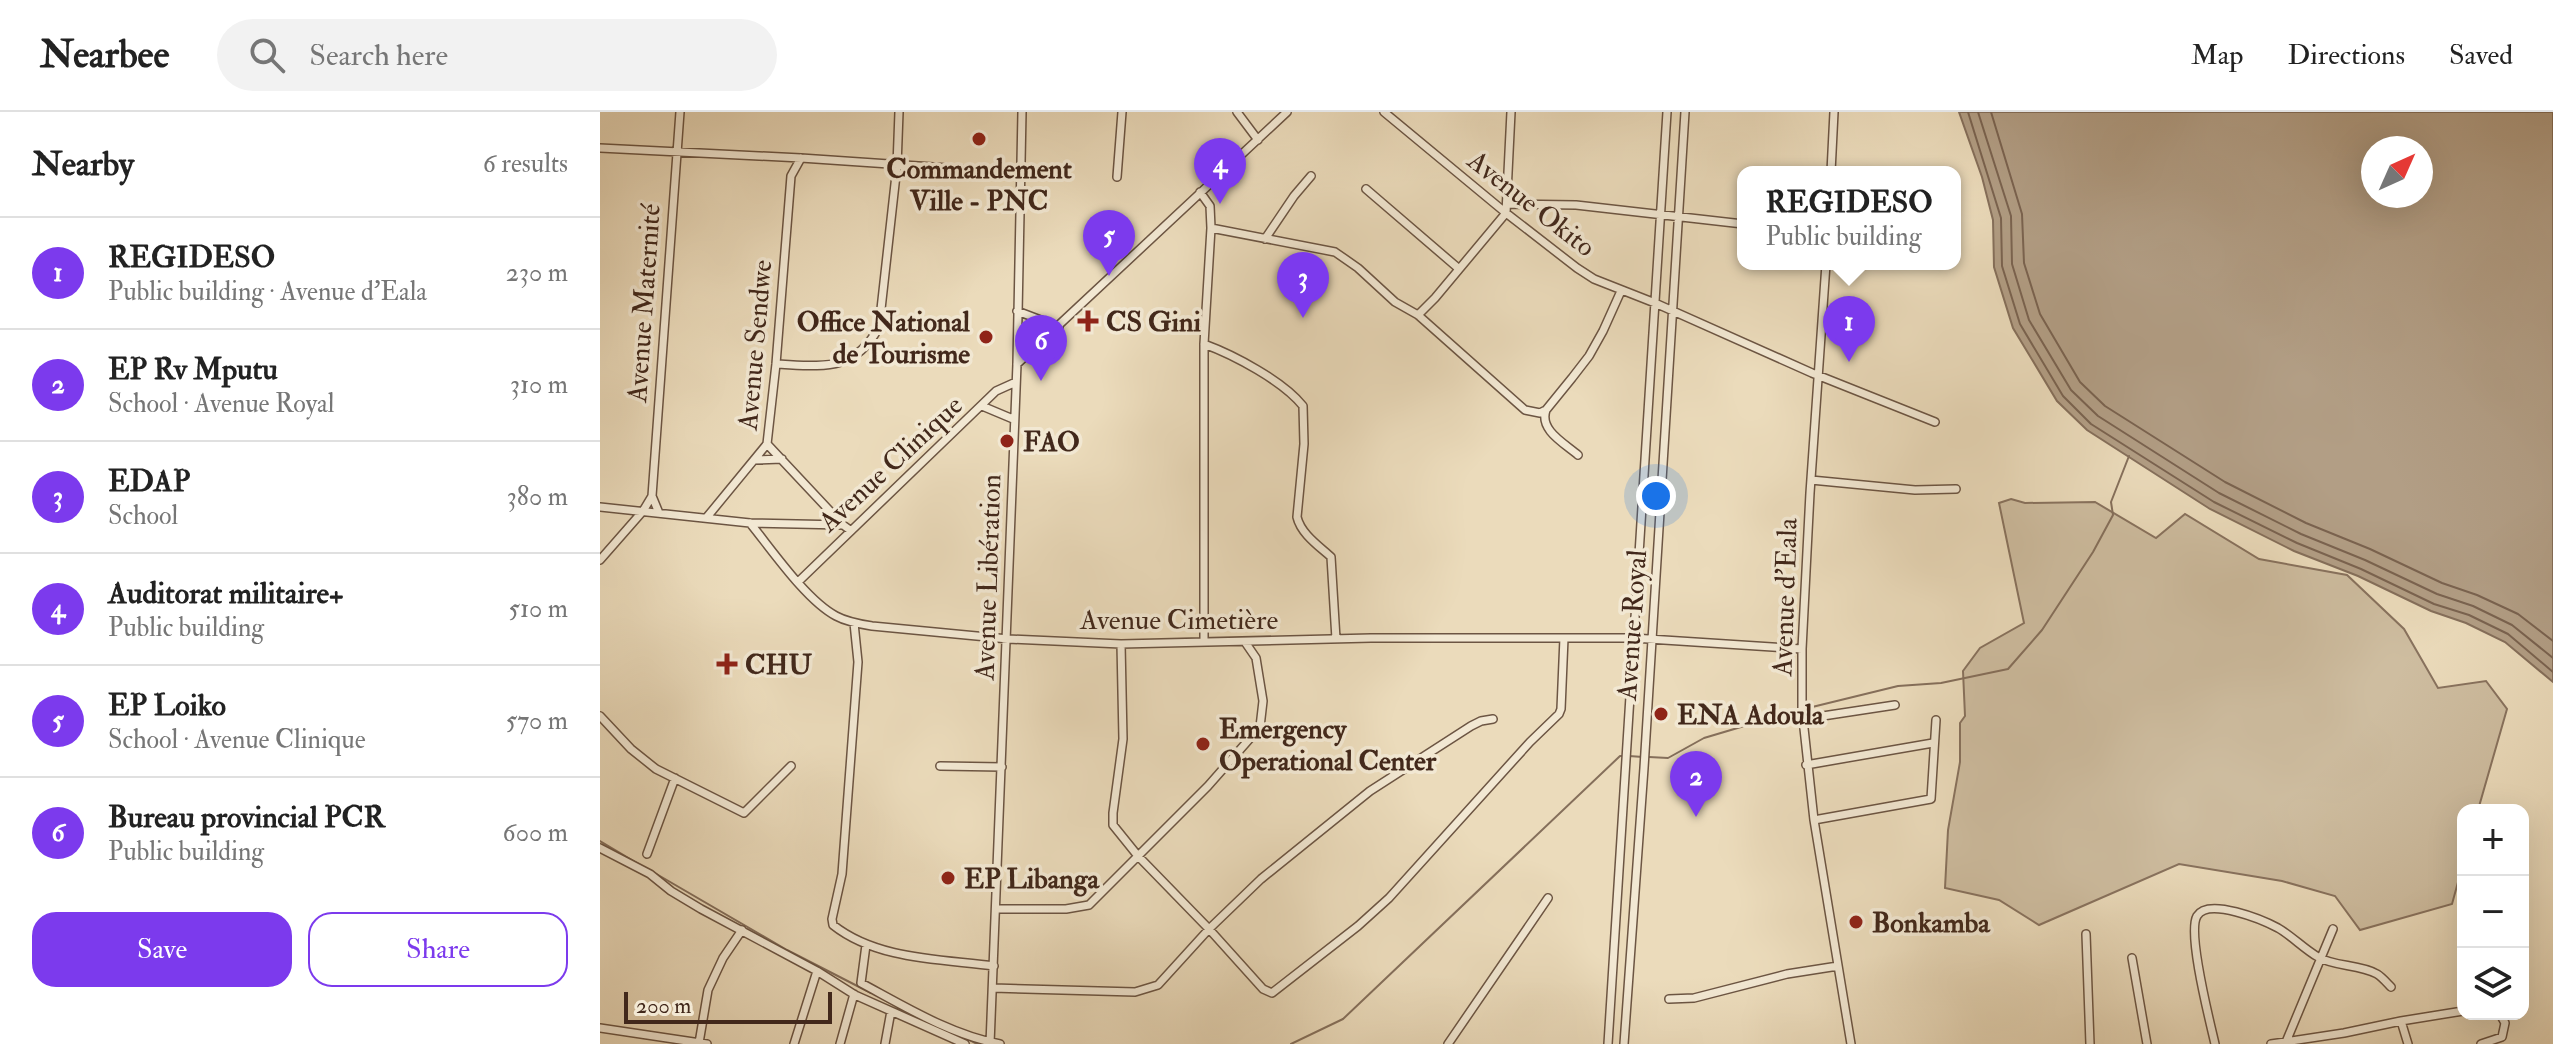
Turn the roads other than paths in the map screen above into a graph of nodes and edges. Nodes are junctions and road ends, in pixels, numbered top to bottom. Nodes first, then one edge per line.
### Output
1 (680, 112) edge
2 (899, 112) edge
3 (1022, 112) edge
4 (1122, 112) edge
5 (1237, 112) edge
6 (1287, 112) edge
7 (1384, 112) edge
8 (1511, 112) edge
9 (1667, 112) edge
10 (1685, 112) edge
11 (1834, 112) edge
12 (1258, 140) junction
13 (600, 148) edge
14 (676, 151) junction
15 (781, 157) junction
16 (801, 158) junction
17 (897, 166) junction
18 (1831, 166) edge
19 (1021, 173) junction
20 (791, 176) junction
21 (1311, 176) dead end
22 (1117, 177) dead end
23 (1366, 189) dead end
24 (1200, 192) junction
25 (1507, 208) junction
26 (1660, 216) junction
27 (1678, 217) junction
28 (1737, 223) edge
29 (1211, 228) junction
30 (1265, 239) junction
31 (1458, 268) junction
32 (1826, 270) edge
33 (1621, 291) junction
34 (1655, 303) junction
35 (1017, 311) junction
36 (1674, 311) junction
37 (1418, 315) junction
38 (1059, 327) junction
39 (1204, 344) junction
40 (776, 364) junction
41 (1017, 364) junction
42 (1818, 375) junction
43 (1016, 382) junction
44 (982, 406) junction
45 (1525, 410) junction
46 (1546, 410) junction
47 (1013, 419) junction
48 (1935, 422) dead end
49 (1548, 429) junction
50 (767, 444) junction
51 (1578, 455) dead end
52 (782, 459) junction
53 (754, 460) junction
54 (1811, 480) junction
55 (1956, 489) dead end
56 (652, 496) junction
57 (600, 507) edge
58 (643, 511) junction
59 (659, 513) junction
60 (707, 517) junction
61 (750, 523) junction
62 (847, 528) junction
63 (600, 560) edge
64 (798, 582) junction
65 (854, 623) junction
66 (1564, 638) junction
67 (1633, 638) junction
68 (1651, 638) junction
69 (1008, 639) junction
70 (1336, 639) junction
71 (1204, 642) junction
72 (1245, 642) junction
73 (1264, 642) junction
74 (1121, 644) junction
75 (1802, 649) junction
76 (1256, 658) junction
77 (1895, 705) dead end
78 (600, 716) edge
79 (1803, 716) junction
80 (1493, 719) dead end
81 (1936, 720) dead end
82 (1933, 743) junction
83 (1806, 765) junction
84 (791, 766) dead end
85 (940, 766) dead end
86 (1002, 767) junction
87 (675, 778) junction
88 (1814, 820) junction
89 (600, 848) edge
90 (647, 854) dead end
91 (1138, 856) junction
92 (1548, 898) dead end
93 (996, 909) junction
94 (1209, 929) junction
95 (2333, 929) dead end
96 (742, 930) junction
97 (2086, 934) dead end
98 (866, 945) junction
99 (2132, 958) dead end
100 (2320, 959) junction
101 (994, 966) junction
102 (1838, 966) junction
103 (817, 971) junction
104 (2391, 987) dead end
105 (993, 988) junction
106 (854, 994) junction
107 (1669, 999) dead end
108 (891, 1011) junction
109 (2457, 1012) edge
110 (2503, 1020) edge
111 (2401, 1021) junction
112 (600, 1028) edge
113 (2344, 1033) junction
114 (656, 1040) edge
115 (2322, 1040) edge
116 (2286, 1042) junction
117 (703, 1043) edge
118 (990, 1043) edge
119 (794, 1044) edge
120 (840, 1044) edge
121 (885, 1044) edge
122 (965, 1044) edge
123 (1000, 1044) edge
124 (1448, 1044) edge
125 (1608, 1044) edge
126 (1624, 1044) edge
127 (1851, 1044) edge
128 (2090, 1044) edge
129 (2147, 1044) edge
130 (2215, 1044) edge
131 (2271, 1044) edge
132 (2347, 1044) edge
133 (2408, 1044) edge
134 (2481, 1044) edge

1 - 14 street, Avenue Maternité
2 - 17 street
3 - 19 street, Avenue Libération
4 - 22 street
5 - 12 street
6 - 12 street
7 - 25 street, Avenue Okito
8 - 25 street
9 - 26 street, Avenue Royal
10 - 27 street, Avenue Royal
11 - 18 street
12 - 24 street
13 - 14 street
14 - 15 street
14 - 56 street, Avenue Maternité
15 - 16 street
15 - 20 street
16 - 17 street
16 - 20 street, Avenue Sendwe
17 - 19 street
17 - 40 street
19 - 35 street, Avenue Libération
20 - 40 street, Avenue Sendwe
21 - 30 street
23 - 31 street
24 - 29 street
24 - 38 street
25 - 26 street
25 - 31 street
25 - 33 street, Avenue Okito
26 - 27 street
26 - 34 street, Avenue Royal
27 - 28 street
27 - 36 street, Avenue Royal
29 - 30 street
29 - 39 street
30 - 37 street
31 - 37 street
32 - 42 street, Avenue d'Eala
33 - 34 street, Avenue Okito
33 - 46 street
34 - 36 street
34 - 67 street, Avenue Royal
35 - 38 street
35 - 41 street, Avenue Libération
36 - 42 street
36 - 68 street, Avenue Royal
37 - 45 street
38 - 41 street
39 - 70 street
39 - 71 street
40 - 50 street, Avenue Sendwe
41 - 43 street, Avenue Libération
42 - 48 street
42 - 54 street, Avenue d'Eala
43 - 44 street, Avenue Clinique
43 - 47 street, Avenue Libération
44 - 47 street
44 - 62 street, Avenue Clinique
45 - 46 street
45 - 49 street
46 - 49 street
47 - 69 street, Avenue Libération
49 - 51 street
50 - 52 street
50 - 53 street, Avenue Sendwe
52 - 53 street
52 - 62 street
53 - 60 street, Avenue Sendwe
54 - 55 street
54 - 75 street, Avenue d'Eala
56 - 58 street
56 - 59 street
57 - 58 street
58 - 59 street
58 - 63 street
59 - 60 street
60 - 61 street
61 - 62 street
61 - 64 street, Avenue Cimetière
62 - 64 street, Avenue Clinique
64 - 65 street, Avenue Cimetière
65 - 69 street, Avenue Cimetière
65 - 98 street
66 - 67 street, Avenue Cimetière
66 - 70 street, Avenue Cimetière
66 - 94 street
67 - 68 street, Avenue Cimetière
67 - 125 street, Avenue Royal
68 - 75 street, Avenue Cimetière
68 - 126 street, Avenue Royal
69 - 74 street, Avenue Cimetière
69 - 86 street, Avenue Libération
70 - 73 street, Avenue Cimetière
71 - 72 street, Avenue Cimetière
71 - 74 street, Avenue Cimetière
72 - 73 street, Avenue Cimetière
72 - 76 street
73 - 76 street
74 - 91 street
75 - 79 street, Avenue d'Eala
76 - 91 street
77 - 79 street
78 - 87 street
79 - 83 street, Avenue d'Eala
80 - 94 street
81 - 82 street
82 - 83 street
82 - 88 street
83 - 88 street, Avenue d'Eala
84 - 87 street
85 - 86 street
86 - 93 street, Avenue Libération
87 - 90 street
88 - 102 street, Avenue d'Eala
89 - 96 street
91 - 93 street
91 - 94 street
92 - 124 street
93 - 101 street, Avenue Libération
94 - 105 street
95 - 100 street
96 - 103 street
96 - 117 street
97 - 128 street
98 - 101 street
98 - 118 street
99 - 129 street
100 - 104 street
100 - 116 street
100 - 130 street
101 - 105 street, Avenue Libération
102 - 107 street
102 - 127 street, Avenue d'Eala
103 - 106 street
103 - 119 street
105 - 118 street, Avenue Libération
106 - 108 street
106 - 120 street
108 - 121 street
108 - 122 street
109 - 111 street
110 - 134 street
111 - 113 street
111 - 133 street
112 - 114 street
113 - 115 street
113 - 132 street
114 - 117 street
115 - 116 street
116 - 131 street
118 - 123 street

